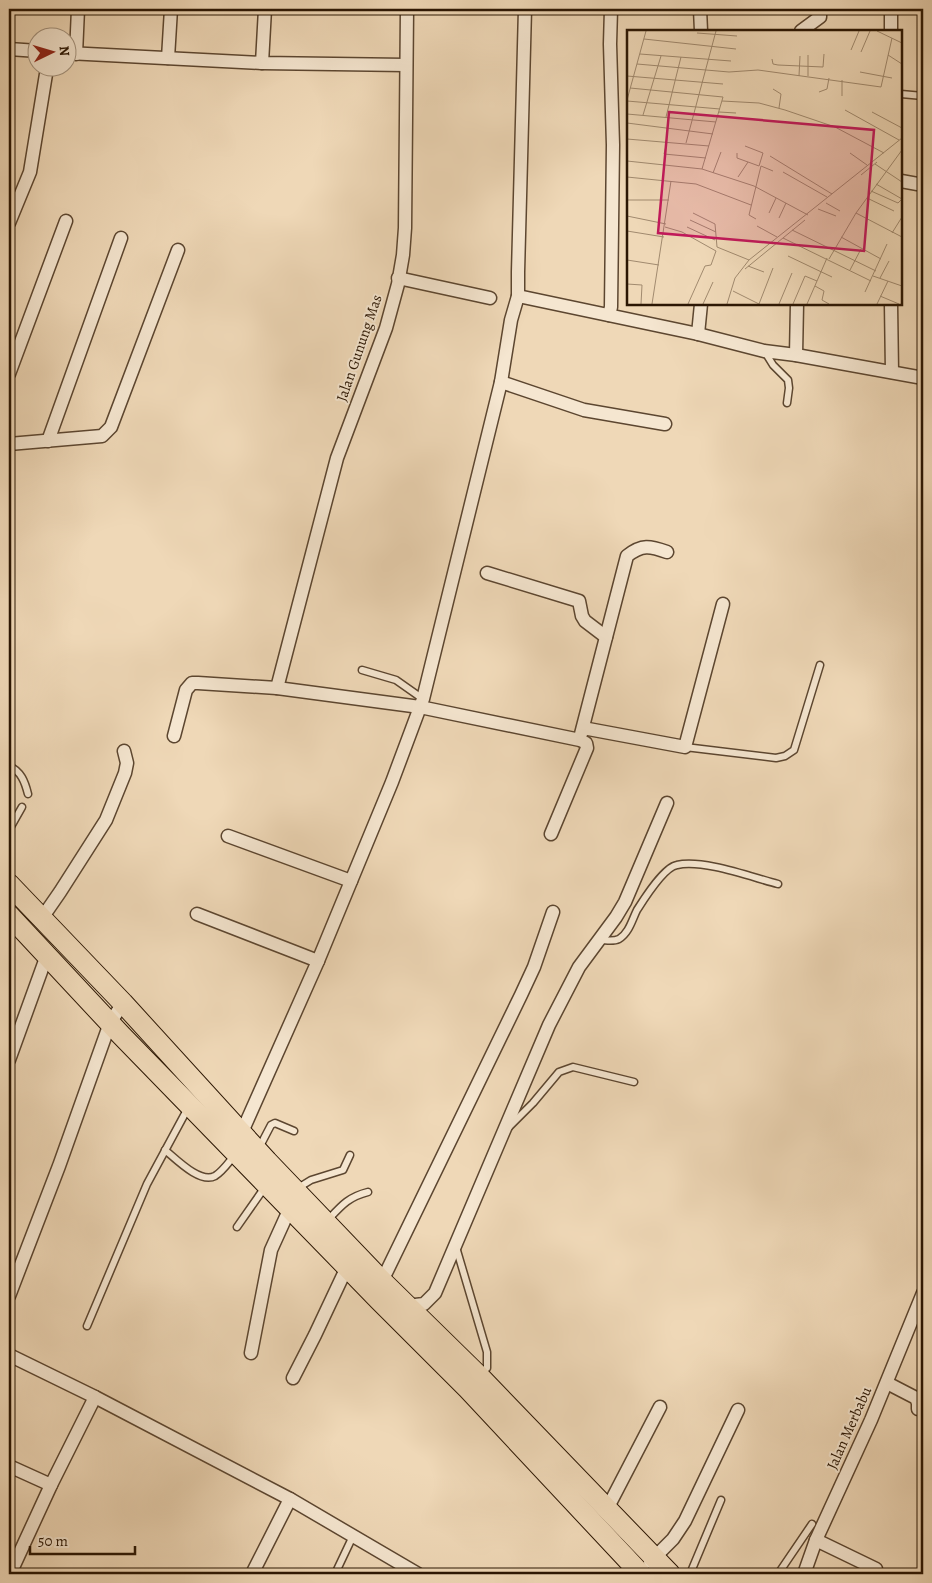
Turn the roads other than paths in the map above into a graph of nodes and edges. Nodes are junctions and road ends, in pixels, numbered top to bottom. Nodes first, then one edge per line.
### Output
1 (78, 9) edge
2 (171, 9) edge
3 (265, 9) edge
4 (407, 9) edge
5 (525, 9) edge
6 (611, 9) edge
7 (700, 9) edge
8 (820, 9) edge
9 (891, 9) edge
10 (75, 28) edge
11 (700, 30) edge
12 (802, 30) edge
13 (891, 30) edge
14 (9, 49) edge
15 (28, 50) edge
16 (78, 54) edge
17 (168, 58) junction
18 (262, 63) junction
19 (406, 65) junction
20 (45, 78) edge
21 (902, 94) edge
22 (923, 96) edge
23 (902, 182) edge
24 (923, 185) edge
25 (66, 221) dead end
26 (9, 223) edge
27 (121, 238) dead end
28 (178, 250) dead end
29 (398, 278) junction
30 (518, 296) junction
31 (490, 298) dead end
32 (701, 305) edge
33 (797, 305) edge
34 (891, 305) edge
35 (609, 315) junction
36 (698, 334) junction
37 (764, 351) junction
38 (796, 355) junction
39 (892, 372) junction
40 (9, 374) edge
41 (923, 378) edge
42 (501, 382) junction
43 (787, 403) dead end
44 (665, 424) dead end
45 (48, 441) junction
46 (9, 444) edge
47 (667, 552) dead end
48 (487, 573) dead end
49 (723, 604) dead end
50 (606, 637) junction
51 (820, 664) dead end
52 (362, 670) dead end
53 (278, 688) junction
54 (422, 703) junction
55 (582, 734) junction
56 (174, 736) dead end
57 (685, 747) junction
58 (124, 751) dead end
59 (9, 766) edge
60 (28, 794) dead end
61 (667, 803) dead end
62 (22, 807) dead end
63 (9, 830) edge
64 (551, 834) dead end
65 (228, 836) dead end
66 (351, 880) junction
67 (9, 884) edge
68 (778, 884) dead end
69 (553, 912) dead end
70 (197, 914) dead end
71 (9, 915) edge
72 (42, 918) junction
73 (598, 940) junction
74 (47, 956) junction
75 (318, 961) junction
76 (124, 1003) junction
77 (110, 1023) junction
78 (9, 1060) edge
79 (634, 1082) dead end
80 (190, 1104) junction
81 (294, 1131) dead end
82 (504, 1131) junction
83 (242, 1132) junction
84 (165, 1150) junction
85 (237, 1153) junction
86 (350, 1154) dead end
87 (262, 1167) junction
88 (368, 1192) dead end
89 (293, 1199) junction
90 (326, 1222) junction
91 (237, 1227) dead end
92 (455, 1246) junction
93 (347, 1267) junction
94 (382, 1281) junction
95 (923, 1294) edge
96 (9, 1296) edge
97 (406, 1306) junction
98 (87, 1326) dead end
99 (251, 1353) dead end
100 (9, 1355) edge
101 (293, 1378) dead end
102 (473, 1382) junction
103 (887, 1383) junction
104 (95, 1397) junction
105 (660, 1407) dead end
106 (918, 1409) dead end
107 (738, 1410) dead end
108 (9, 1466) edge
109 (51, 1485) junction
110 (290, 1498) junction
111 (721, 1500) dead end
112 (607, 1509) junction
113 (812, 1524) dead end
114 (353, 1536) junction
115 (816, 1540) junction
116 (655, 1558) junction
117 (13, 1560) edge
118 (876, 1568) dead end
119 (414, 1573) edge
120 (640, 1573) edge
121 (10, 1574) edge
122 (252, 1574) edge
123 (335, 1574) edge
124 (670, 1574) edge
125 (690, 1574) edge
126 (778, 1574) edge
127 (804, 1574) edge

1 - 10 street
2 - 17 street
3 - 18 street
4 - 19 street, Jalan Gunung Mas
5 - 30 street
6 - 35 street
7 - 11 street
8 - 12 street
9 - 13 street
14 - 15 street
16 - 17 street
17 - 18 street
18 - 19 street
19 - 29 street, Jalan Gunung Mas
20 - 26 street
21 - 22 lane
23 - 24 street
25 - 40 street
27 - 45 street
28 - 45 street
29 - 31 street
29 - 53 street, Jalan Gunung Mas
30 - 35 street
30 - 42 street
32 - 36 street
33 - 38 street
34 - 39 street
35 - 36 street
36 - 37 street
37 - 38 street
37 - 43 lane
38 - 39 street
39 - 41 street
42 - 44 street
42 - 54 street
45 - 46 street
47 - 50 street
48 - 50 street
49 - 57 street
50 - 55 street
51 - 57 lane
52 - 54 lane
53 - 54 street
53 - 56 street
54 - 55 street
54 - 66 street
55 - 57 street
55 - 64 street
58 - 72 street
59 - 60 lane
61 - 73 street
62 - 63 lane
65 - 66 street
66 - 75 street
67 - 72 main road
68 - 73 lane
69 - 94 street
70 - 75 street
71 - 74 main road
72 - 76 main road
73 - 82 street
74 - 77 main road
74 - 78 street
75 - 83 street
76 - 77 street
76 - 83 main road
77 - 80 main road
77 - 96 street
79 - 82 lane
80 - 84 lane
80 - 85 main road
81 - 87 lane
82 - 92 street
83 - 87 main road
84 - 85 lane
84 - 98 lane
85 - 87 main road
86 - 89 lane
87 - 89 main road
87 - 91 lane
88 - 90 lane
89 - 90 main road
89 - 93 main road
89 - 99 street
90 - 94 main road
92 - 97 street
92 - 102 lane
93 - 101 street
93 - 102 main road
94 - 97 main road
95 - 103 street, Jalan Merbabu
97 - 102 main road
100 - 104 street
102 - 112 main road
102 - 120 main road
103 - 106 street
103 - 115 street, Jalan Merbabu
104 - 109 street
104 - 110 street
105 - 112 street
107 - 116 street
108 - 109 street
109 - 117 street
110 - 114 street
110 - 122 street
111 - 125 lane
112 - 116 main road
113 - 126 lane
114 - 119 street
114 - 123 lane
115 - 118 street
115 - 127 street, Jalan Merbabu
116 - 120 street
116 - 124 main road
117 - 121 street

